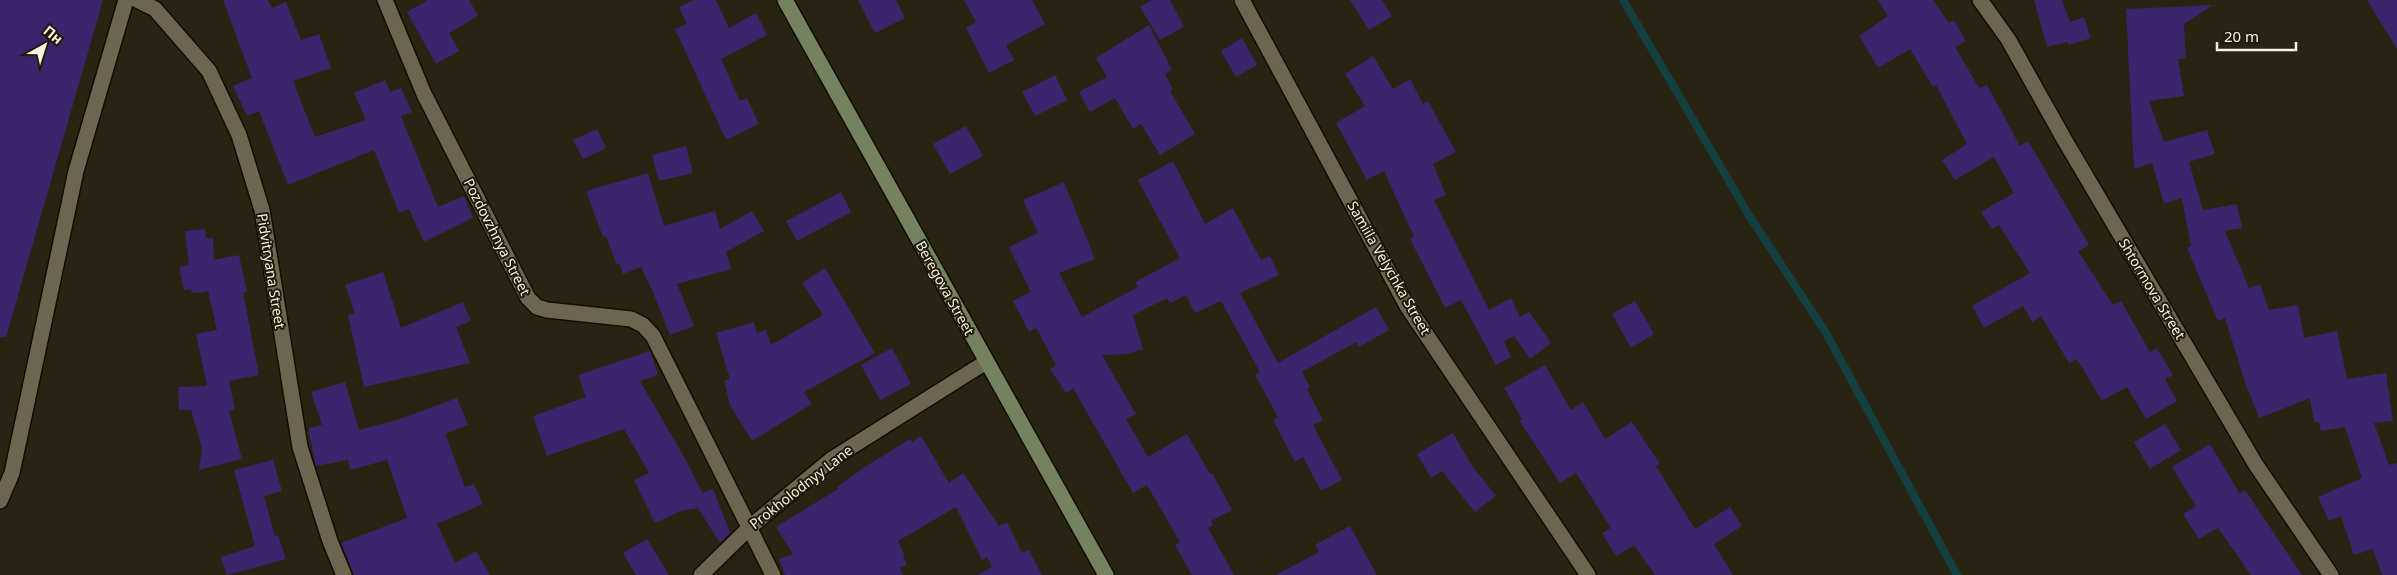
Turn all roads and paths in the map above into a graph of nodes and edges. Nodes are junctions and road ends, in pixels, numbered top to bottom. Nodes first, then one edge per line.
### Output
1 (126, 0) edge
2 (137, 0) edge
3 (385, 0) edge
4 (785, 0) edge
5 (1242, 0) edge
6 (1980, 0) edge
7 (986, 362) junction
8 (0, 501) edge
9 (750, 527) junction
10 (344, 575) edge
11 (701, 575) edge
12 (774, 575) edge
13 (1106, 575) edge
14 (1588, 575) edge
15 (2331, 575) edge

1 - 8 street
2 - 10 street, Pidvitryana Street
3 - 9 street, Pozdovzhnya Street
4 - 7 street, Beregova Street
5 - 14 street, Samiila Velychka Street
6 - 15 street, Shtormova Street
7 - 9 street, Prokholodnyy Lane
7 - 13 street, Beregova Street
9 - 11 street, Prokholodnyy Lane
9 - 12 street, Pozdovzhnya Street

